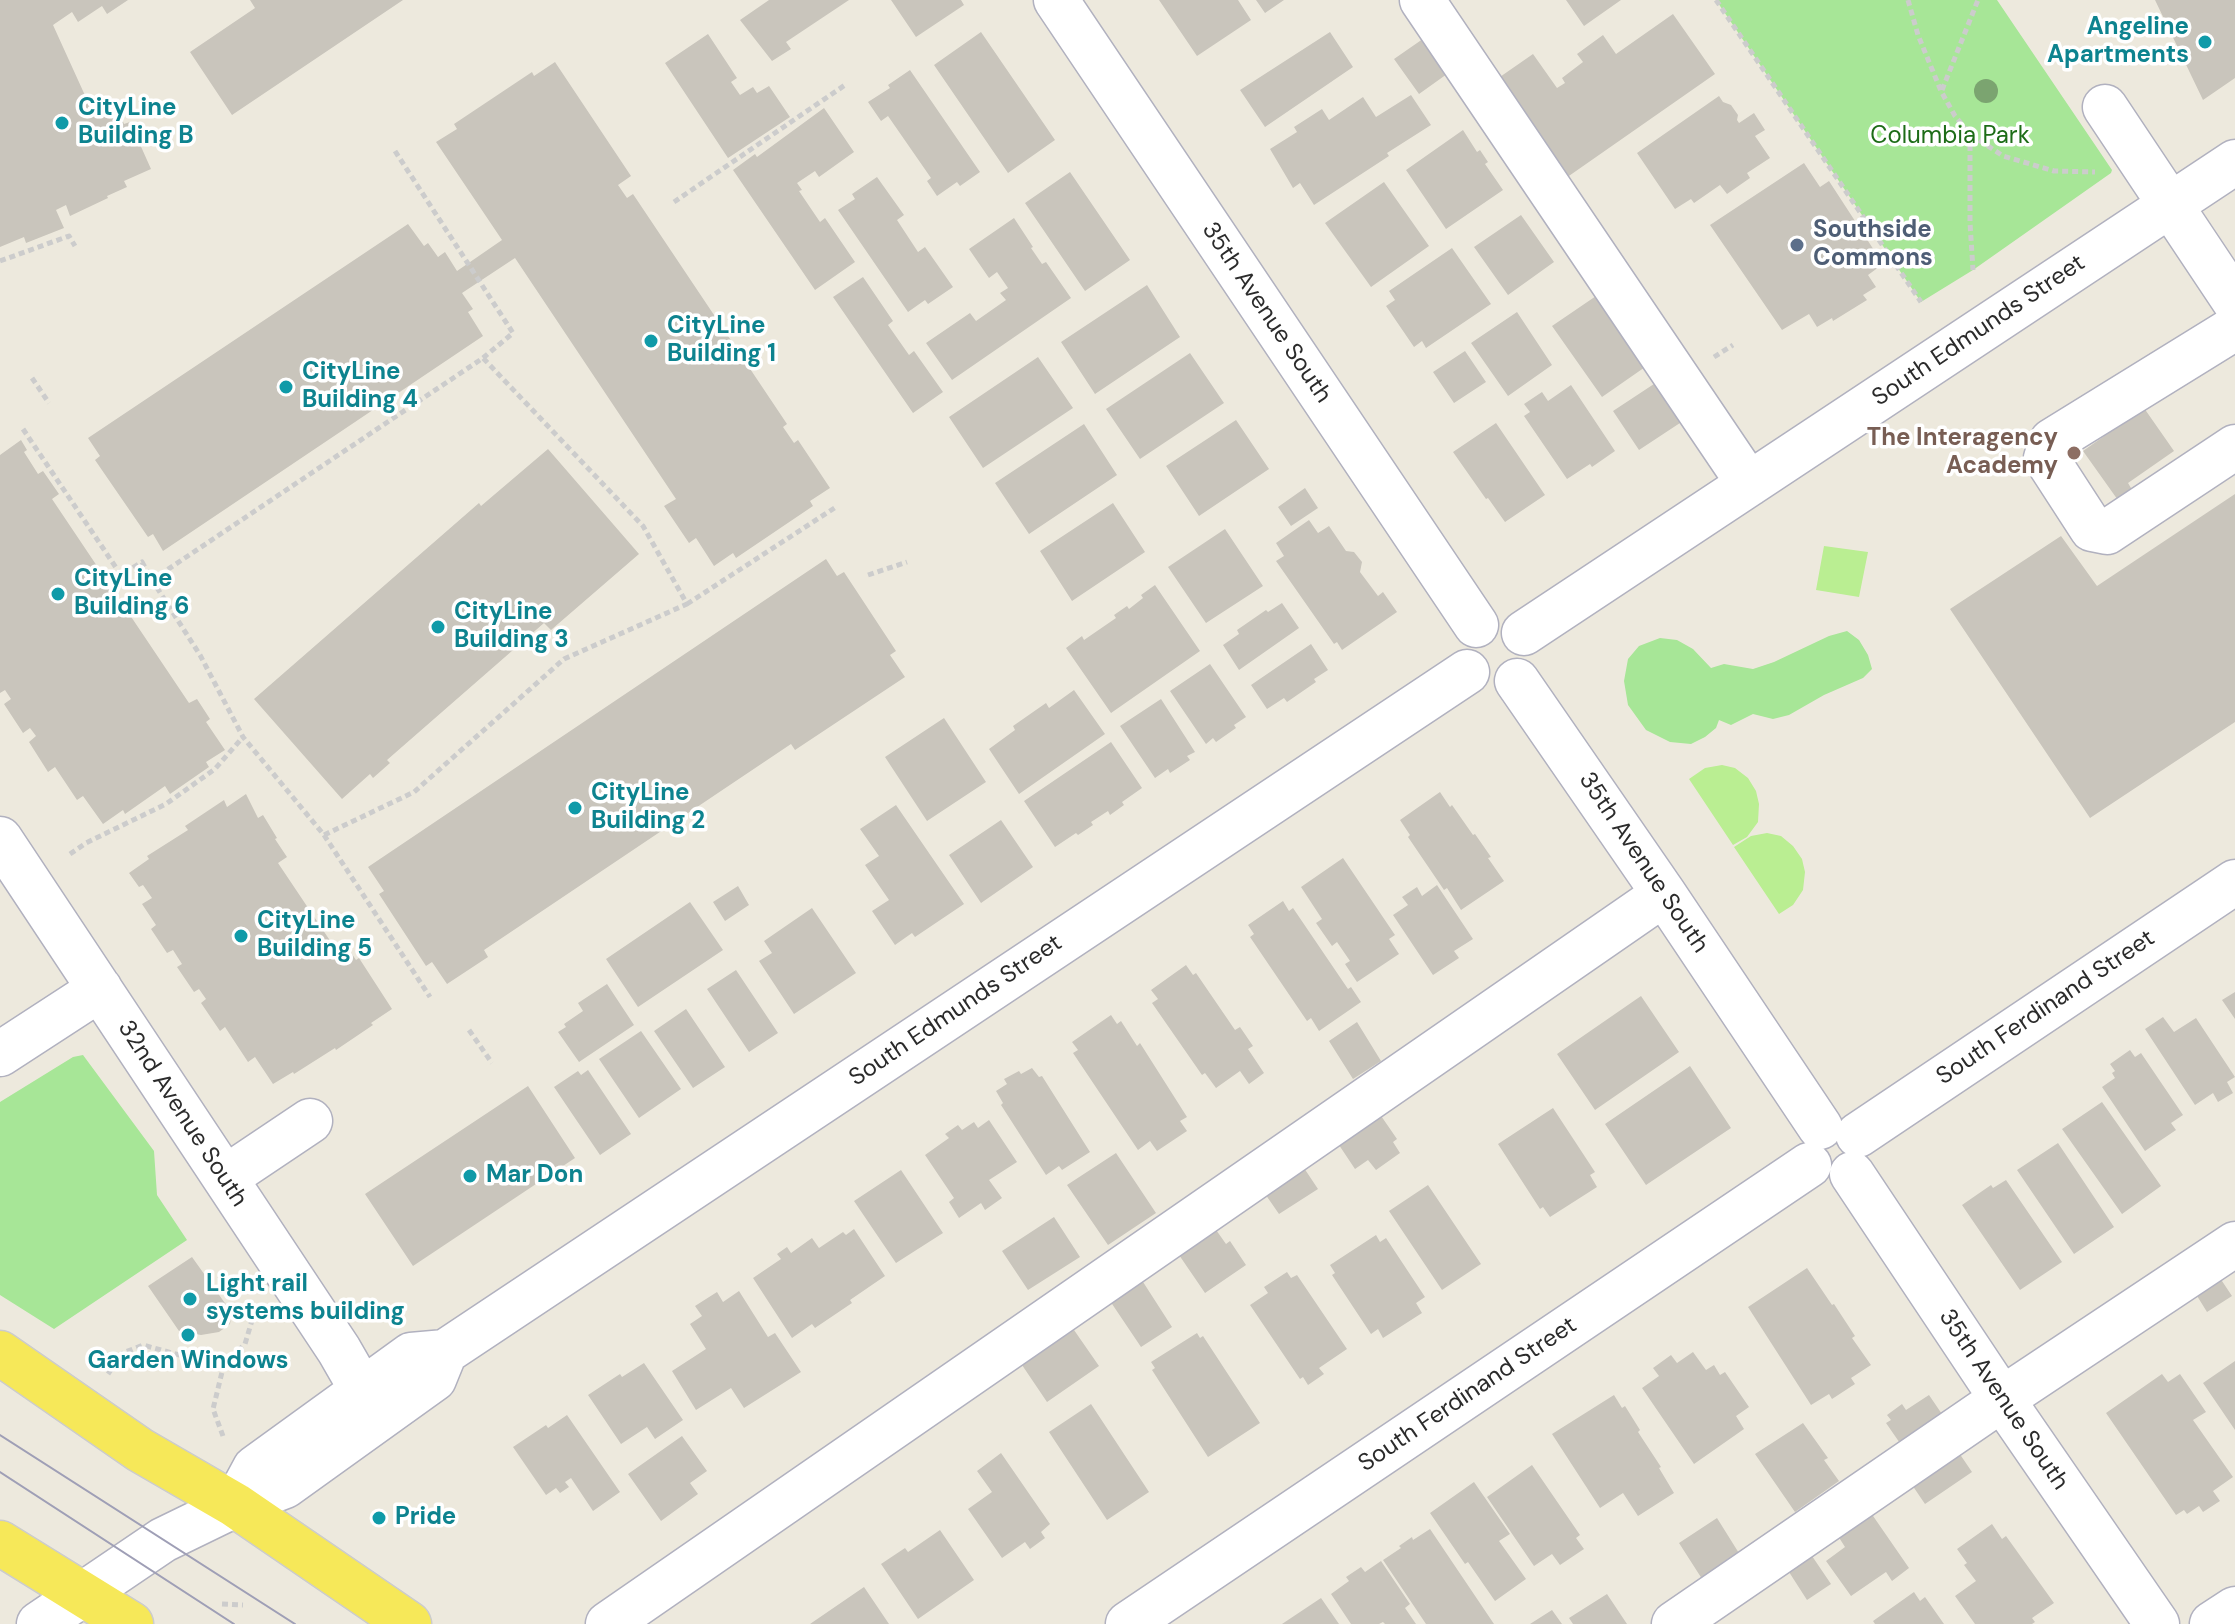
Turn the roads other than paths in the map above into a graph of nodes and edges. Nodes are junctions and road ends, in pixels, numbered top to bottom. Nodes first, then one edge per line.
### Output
1 (1056, 0) edge
2 (1422, 0) edge
3 (2105, 107) dead end
4 (2235, 162) edge
5 (2171, 204) junction
6 (2235, 302) edge
7 (2235, 328) edge
8 (2235, 447) edge
9 (1749, 484) junction
10 (1476, 625) junction
11 (1524, 633) junction
12 (1467, 672) junction
13 (1517, 681) junction
14 (0, 839) edge
15 (2235, 882) edge
16 (1664, 894) junction
17 (100, 989) junction
18 (0, 1054) edge
19 (310, 1121) dead end
20 (1835, 1150) junction
21 (225, 1178) junction
22 (2235, 1244) edge
23 (445, 1352) junction
24 (0, 1353) edge
25 (362, 1390) junction
26 (2002, 1399) junction
27 (235, 1505) junction
28 (0, 1543) edge
29 (83, 1594) junction
30 (2235, 1609) edge
31 (39, 1624) edge
32 (131, 1624) edge
33 (409, 1624) edge
34 (608, 1624) edge
35 (1128, 1624) edge
36 (1674, 1624) edge
37 (2157, 1624) edge
38 (2189, 1624) edge
39 (2212, 1624) edge

1 - 10 street, 35th Avenue South
2 - 9 street
3 - 5 street
4 - 5 street, South Edmunds Street
5 - 6 street
5 - 9 street, South Edmunds Street
7 - 8 street
9 - 11 street, South Edmunds Street
10 - 11 street
10 - 12 street
11 - 13 street
12 - 13 street
12 - 23 street, South Edmunds Street
13 - 16 street, 35th Avenue South
14 - 17 street, 32nd Avenue South
15 - 20 street, South Ferdinand Street
16 - 20 street, 35th Avenue South
16 - 34 street
17 - 18 street
17 - 21 street, 32nd Avenue South
19 - 21 street
20 - 26 street, 35th Avenue South
20 - 35 street, South Ferdinand Street
21 - 25 street, 32nd Avenue South
22 - 26 street
23 - 25 street, South Edmunds Street
23 - 27 street, South Edmunds Street
24 - 27 main road
25 - 27 street, South Edmunds Street
26 - 36 street
26 - 37 street, 35th Avenue South
27 - 29 street, South Edmunds Street
27 - 33 main road
28 - 29 main road
29 - 31 street, South Edmunds Street
29 - 32 main road
30 - 39 street
37 - 38 street

